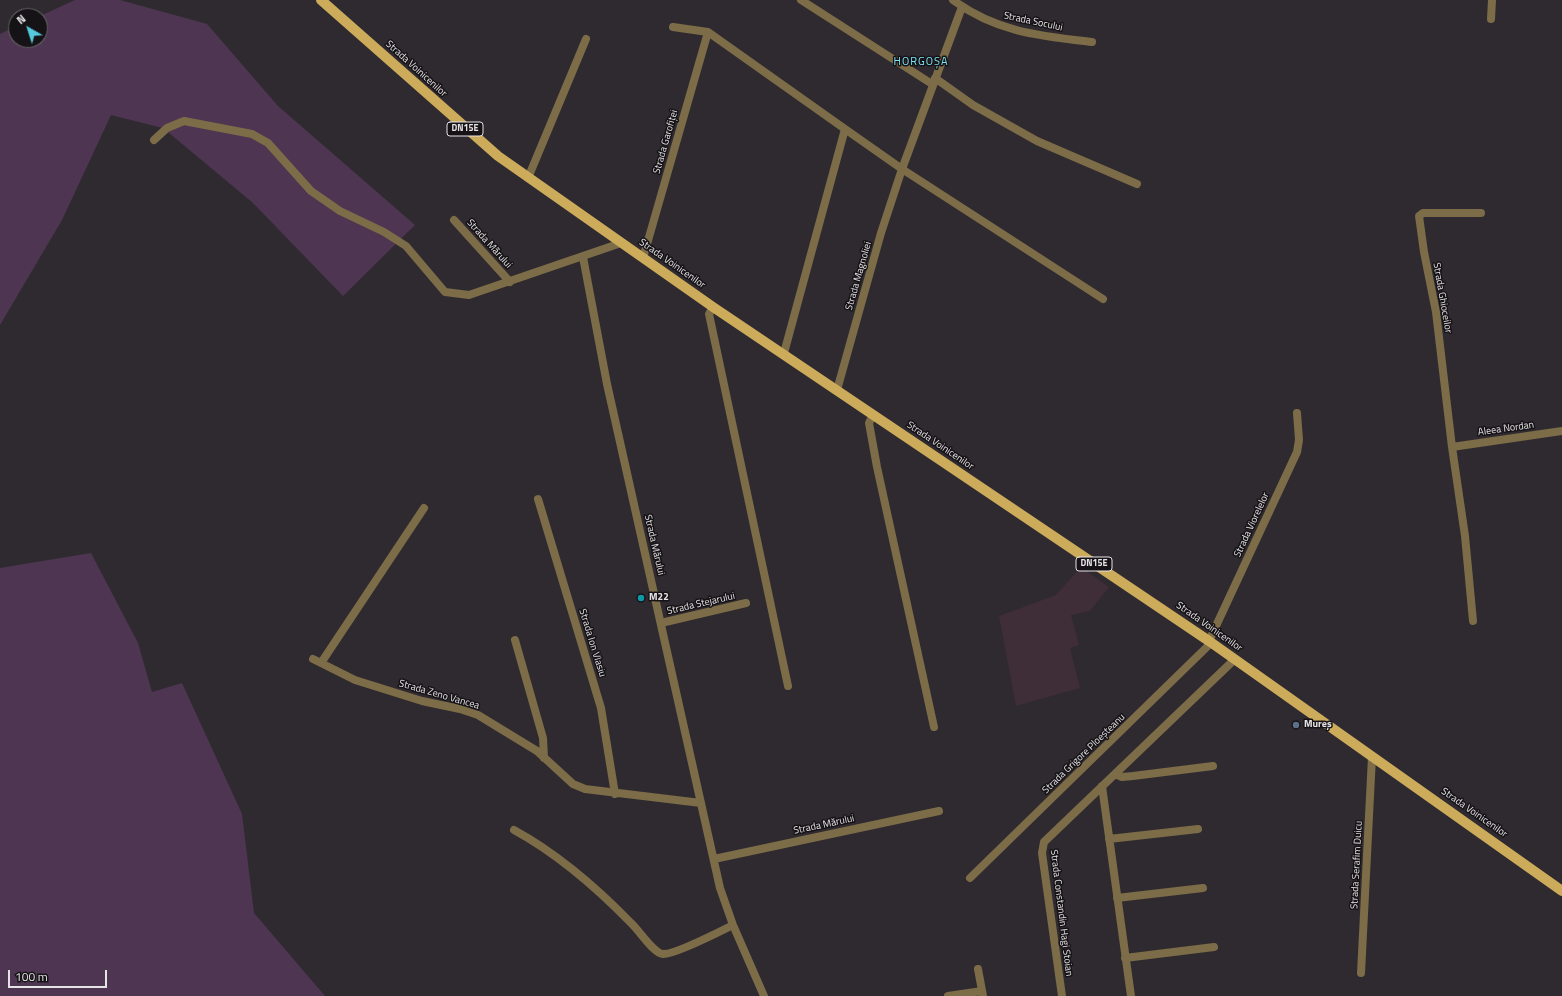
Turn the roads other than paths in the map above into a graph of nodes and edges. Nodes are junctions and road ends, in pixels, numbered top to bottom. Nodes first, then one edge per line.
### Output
1 (321, 0) edge
2 (801, 0) edge
3 (953, 0) edge
4 (1492, 0) edge
5 (962, 7) junction
6 (1491, 19) dead end
7 (673, 27) dead end
8 (708, 32) junction
9 (586, 39) dead end
10 (1092, 42) dead end
11 (933, 81) junction
12 (845, 129) junction
13 (154, 140) dead end
14 (902, 169) junction
15 (528, 178) junction
16 (1137, 184) dead end
17 (1481, 213) dead end
18 (454, 220) dead end
19 (622, 243) junction
20 (583, 257) junction
21 (643, 258) junction
22 (510, 282) junction
23 (1102, 299) dead end
24 (713, 307) junction
25 (784, 353) junction
26 (836, 390) junction
27 (1297, 413) dead end
28 (873, 415) junction
29 (1562, 431) edge
30 (1452, 447) junction
31 (538, 499) dead end
32 (424, 508) dead end
33 (746, 603) dead end
34 (1473, 621) dead end
35 (661, 624) junction
36 (515, 640) dead end
37 (1210, 642) junction
38 (313, 659) dead end
39 (1235, 659) junction
40 (321, 663) junction
41 (788, 686) dead end
42 (934, 727) dead end
43 (1372, 757) junction
44 (544, 758) junction
45 (1213, 766) dead end
46 (1115, 774) junction
47 (1102, 786) junction
48 (615, 794) junction
49 (701, 803) junction
50 (939, 811) dead end
51 (1198, 829) dead end
52 (514, 830) dead end
53 (1109, 839) junction
54 (714, 859) junction
55 (970, 878) dead end
56 (1203, 888) dead end
57 (1562, 891) edge
58 (1117, 898) junction
59 (733, 924) junction
60 (1214, 947) dead end
61 (1125, 958) junction
62 (978, 969) dead end
63 (1361, 973) dead end
64 (982, 994) edge
65 (764, 996) edge
66 (948, 996) edge
67 (1062, 996) edge
68 (1130, 996) edge

1 - 15 main road, Strada Voinicenilor / DN15E
2 - 11 street
3 - 5 street, Strada Socului
4 - 6 street
5 - 10 street, Strada Socului
5 - 11 street, Strada Magnoliei
7 - 8 street
8 - 12 street
8 - 21 street, Strada Garofiței
9 - 15 street
11 - 14 street, Strada Magnoliei
11 - 16 street
12 - 14 street
12 - 25 street
13 - 22 street, Strada Mărului
14 - 23 street
14 - 26 street, Strada Magnoliei
15 - 19 main road, Strada Voinicenilor / DN15E
17 - 30 street, Strada Ghioceilor
18 - 22 street, Strada Mărului
19 - 20 street, Strada Mărului
19 - 21 main road, Strada Voinicenilor / DN15E
20 - 22 street, Strada Mărului
20 - 35 street, Strada Mărului
21 - 24 main road, Strada Voinicenilor / DN15E
24 - 25 main road, Strada Voinicenilor / DN15E
24 - 41 street
25 - 26 main road, Strada Voinicenilor / DN15E
26 - 28 main road, Strada Voinicenilor / DN15E
27 - 37 street, Strada Viorelelor
28 - 37 main road, Strada Voinicenilor / DN15E
28 - 42 street
29 - 30 street, Aleea Nordan
30 - 34 street
31 - 48 street, Strada Ion Vlasiu
32 - 40 street
33 - 35 street, Strada Stejarului
35 - 49 street, Strada Mărului
36 - 44 street
37 - 39 main road, Strada Voinicenilor / DN15E
37 - 55 street, Strada Grigore Ploeșteanu
38 - 40 street, Strada Zeno Vancea
39 - 43 main road, Strada Voinicenilor / DN15E
39 - 46 street, Strada Constandin Hagi Stoian
40 - 44 street, Strada Zeno Vancea
43 - 57 main road, Strada Voinicenilor / DN15E
43 - 63 street, Strada Serafim Duicu
44 - 48 street, Strada Zeno Vancea
45 - 46 street
46 - 47 street, Strada Constandin Hagi Stoian
47 - 53 street
47 - 67 street, Strada Constandin Hagi Stoian
48 - 49 street, Strada Zeno Vancea
49 - 54 street, Strada Mărului
50 - 54 street, Strada Mărului
51 - 53 street
52 - 59 street
53 - 58 street
54 - 59 street, Strada Mărului
56 - 58 street
58 - 61 street
59 - 65 street, Strada Mărului
60 - 61 street
61 - 68 street
62 - 64 street
64 - 66 street

